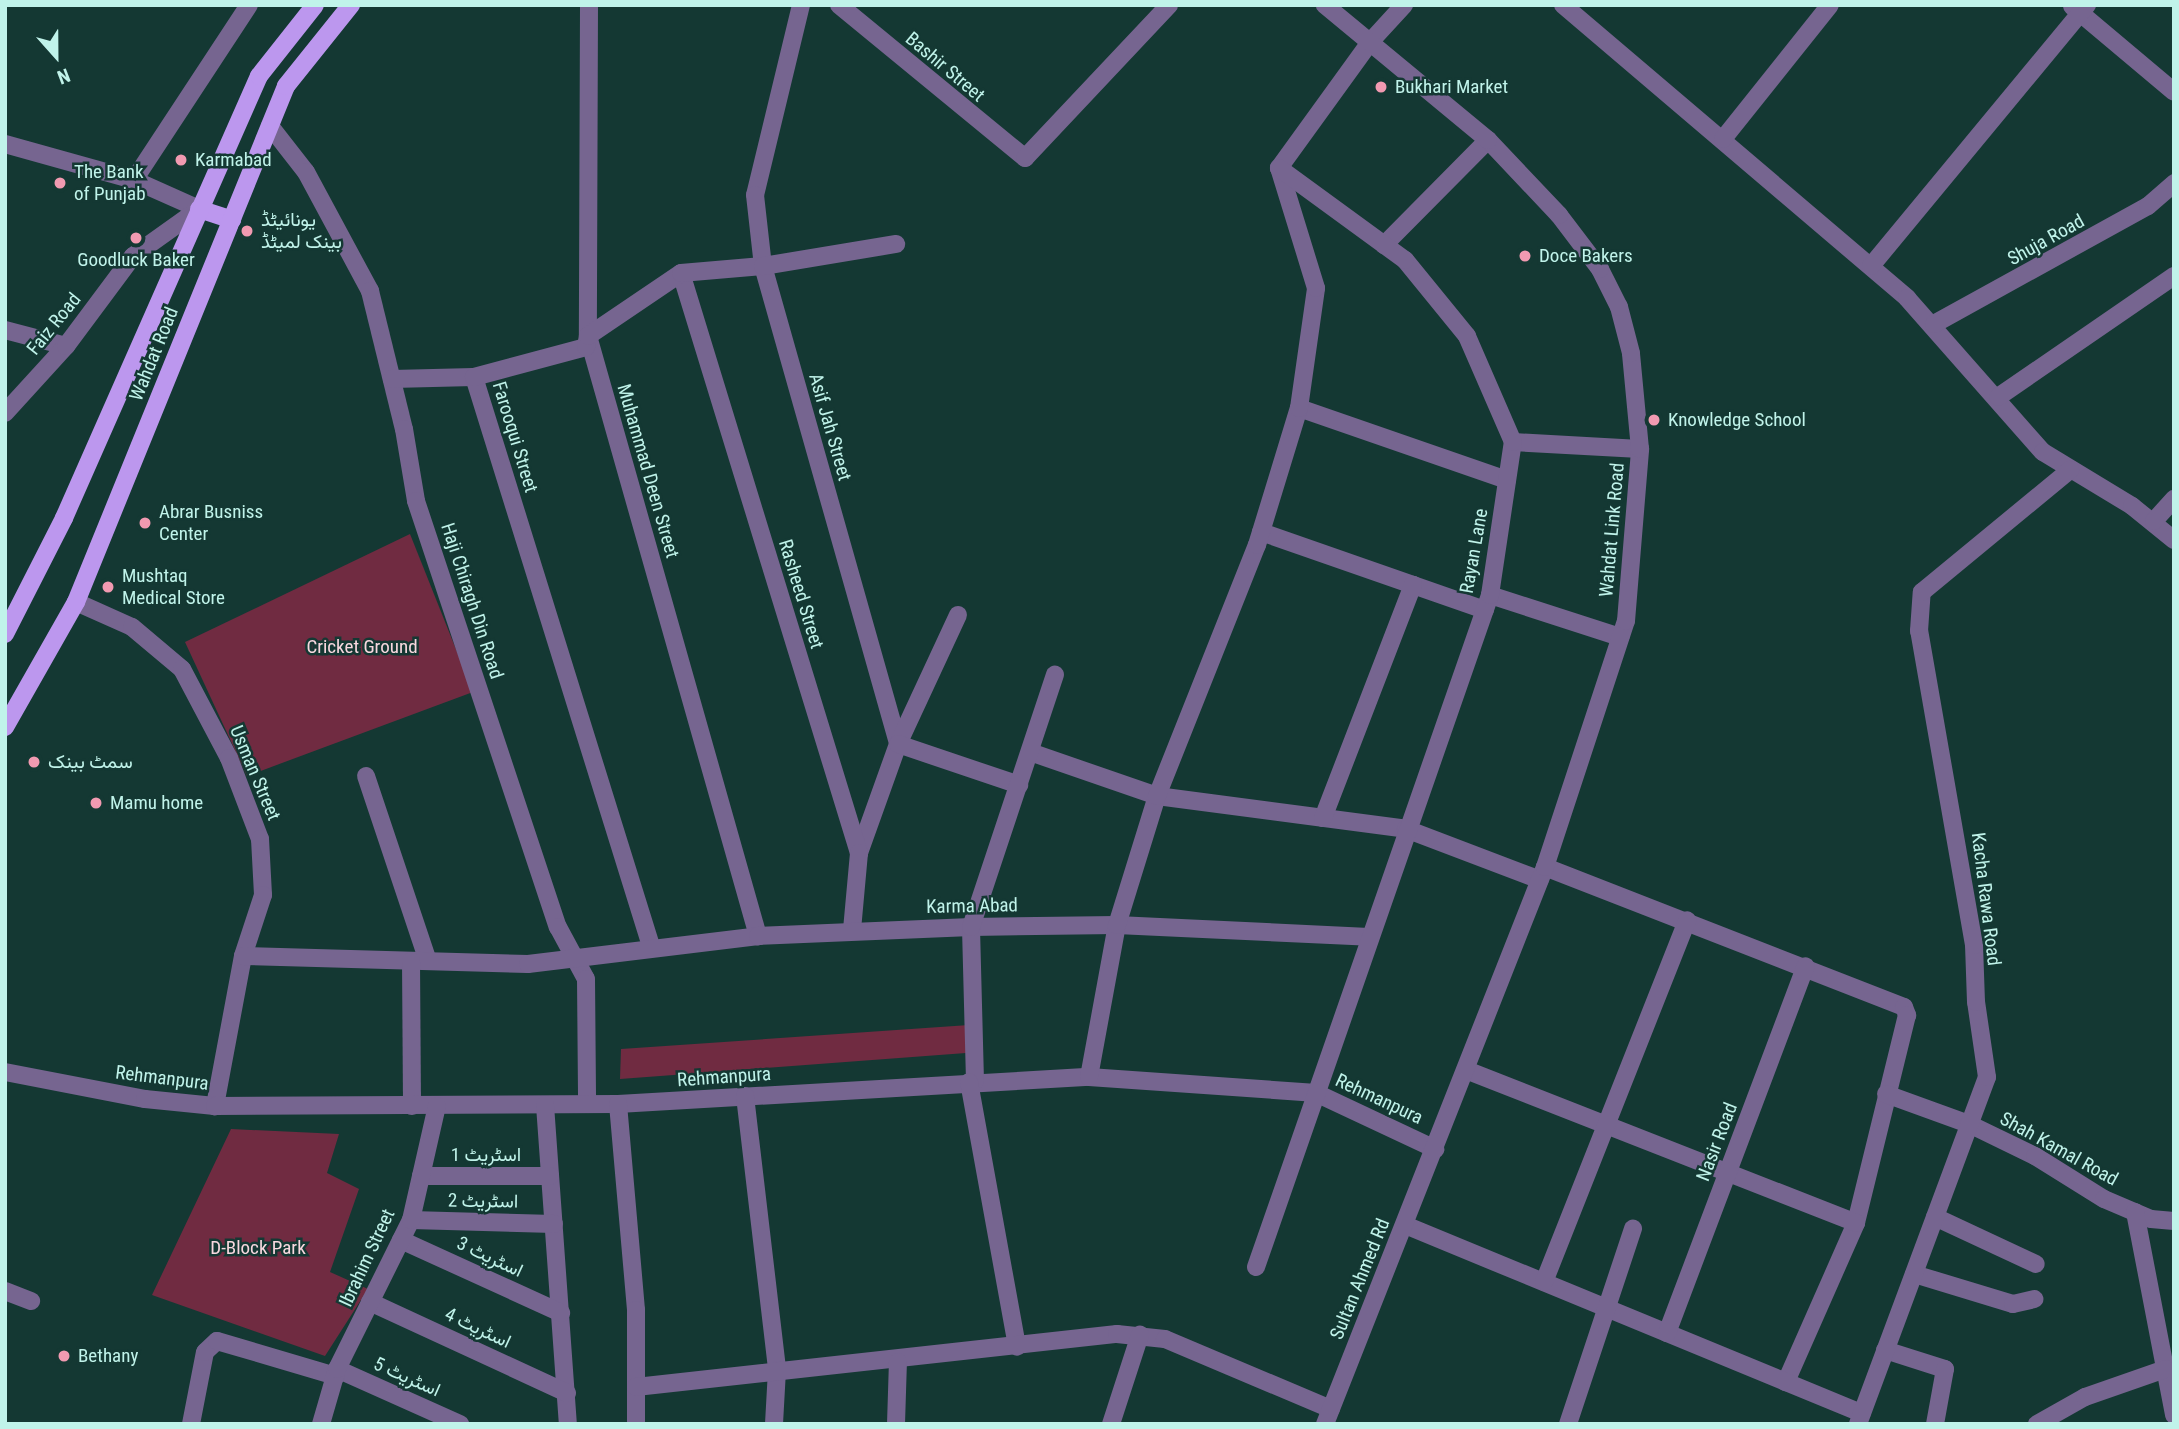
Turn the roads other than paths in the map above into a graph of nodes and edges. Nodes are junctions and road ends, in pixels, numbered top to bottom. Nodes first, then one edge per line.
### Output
1 (249, 5) edge
2 (315, 5) edge
3 (351, 5) edge
4 (589, 5) edge
5 (801, 5) edge
6 (839, 5) edge
7 (1169, 5) edge
8 (1325, 5) edge
9 (1404, 5) edge
10 (1563, 5) edge
11 (1830, 5) edge
12 (2079, 8) edge
13 (1371, 41) junction
14 (2174, 92) edge
15 (270, 125) junction
16 (1723, 139) junction
17 (1488, 140) junction
18 (5, 145) edge
19 (1279, 168) junction
20 (134, 180) junction
21 (2174, 183) edge
22 (199, 209) junction
23 (232, 220) junction
24 (896, 244) dead end
25 (1384, 245) junction
26 (763, 266) junction
27 (1871, 266) junction
28 (681, 273) junction
29 (2174, 276) edge
30 (1934, 324) junction
31 (5, 330) edge
32 (588, 336) junction
33 (65, 346) junction
34 (474, 377) junction
35 (392, 379) junction
36 (1998, 397) junction
37 (1299, 408) junction
38 (5, 413) edge
39 (1513, 442) junction
40 (1640, 449) junction
41 (2070, 470) junction
42 (1507, 480) junction
43 (2174, 499) edge
44 (2154, 521) junction
45 (1261, 532) junction
46 (2174, 540) edge
47 (1413, 585) junction
48 (76, 602) junction
49 (1487, 602) junction
50 (958, 615) dead end
51 (5, 634) edge
52 (1620, 637) junction
53 (1055, 675) dead end
54 (5, 727) edge
55 (898, 744) junction
56 (1030, 752) junction
57 (366, 776) dead end
58 (1019, 785) junction
59 (1157, 796) junction
60 (1323, 818) junction
61 (1406, 829) junction
62 (859, 853) junction
63 (1543, 873) junction
64 (1687, 920) junction
65 (1117, 925) junction
66 (971, 927) junction
67 (852, 930) junction
68 (758, 936) junction
69 (1369, 937) junction
70 (651, 946) junction
71 (243, 956) junction
72 (576, 959) junction
73 (420, 961) junction
74 (1806, 965) junction
75 (1466, 1070) junction
76 (5, 1072) edge
77 (1089, 1077) junction
78 (972, 1082) junction
79 (1316, 1093) junction
80 (1886, 1094) junction
81 (745, 1096) junction
82 (587, 1103) junction
83 (618, 1104) junction
84 (545, 1105) junction
85 (215, 1106) junction
86 (412, 1106) junction
87 (437, 1106) junction
88 (1969, 1124) junction
89 (1606, 1125) junction
90 (1435, 1149) junction
91 (1728, 1172) junction
92 (421, 1176) junction
93 (550, 1176) junction
94 (2135, 1212) junction
95 (1935, 1217) junction
96 (411, 1220) junction
97 (2174, 1221) edge
98 (554, 1223) junction
99 (1856, 1223) junction
100 (1405, 1225) junction
101 (1633, 1229) dead end
102 (401, 1240) junction
103 (2036, 1264) dead end
104 (1256, 1267) dead end
105 (1914, 1274) junction
106 (1544, 1282) junction
107 (5, 1291) edge
108 (2034, 1298) dead end
109 (31, 1301) dead end
110 (370, 1302) junction
111 (1607, 1308) junction
112 (561, 1313) junction
113 (1667, 1333) junction
114 (1140, 1335) junction
115 (1017, 1347) junction
116 (1885, 1350) junction
117 (898, 1362) junction
118 (2165, 1369) junction
119 (777, 1370) junction
120 (336, 1372) junction
121 (1786, 1382) junction
122 (636, 1387) junction
123 (567, 1393) junction
124 (2174, 1415) edge
125 (1328, 1416) edge
126 (1860, 1419) edge
127 (191, 1424) edge
128 (321, 1424) edge
129 (460, 1424) edge
130 (568, 1424) edge
131 (636, 1424) edge
132 (774, 1424) edge
133 (896, 1424) edge
134 (1111, 1424) edge
135 (1568, 1424) edge
136 (1935, 1424) edge
137 (2037, 1424) edge

1 - 20 street
2 - 22 main road, Wahdat Road
3 - 15 main road, Wahdat Road
4 - 32 street, Muhammad Deen Street
5 - 26 street, Asif Jah Street
6 - 7 street, Bashir Street
8 - 13 street, Wahdat Link Road
9 - 13 street
10 - 16 street
11 - 16 street
12 - 14 street
12 - 27 street
13 - 17 street, Wahdat Link Road
13 - 19 street
15 - 23 main road, Wahdat Road
15 - 35 street, Haji Chiragh Din Road
16 - 27 street
17 - 25 street
17 - 40 street, Wahdat Link Road
18 - 20 street
19 - 25 street
19 - 37 street
20 - 22 street
21 - 30 street, Shuja Road
22 - 23 main road
22 - 33 street, Faiz Road
22 - 51 main road, Wahdat Road
23 - 48 main road, Wahdat Road
24 - 26 street, Farooqui Street
25 - 39 street
26 - 28 street, Farooqui Street
26 - 55 street, Asif Jah Street
27 - 30 street
28 - 32 street, Farooqui Street
28 - 62 street, Rasheed Street
29 - 36 street
30 - 36 street
31 - 33 street
32 - 34 street, Farooqui Street
32 - 68 street, Muhammad Deen Street
33 - 38 street, Faiz Road
34 - 35 street
34 - 70 street, Farooqui Street
35 - 72 street, Haji Chiragh Din Road
36 - 41 street
37 - 42 street
37 - 45 street
39 - 40 street
39 - 42 street, Rayan Lane
40 - 52 street, Wahdat Link Road
41 - 44 street
41 - 88 street, Kacha Rawa Road
42 - 49 street, Rayan Lane
43 - 44 street
44 - 46 street
45 - 47 street
45 - 59 street
47 - 49 street
47 - 60 street
48 - 54 main road, Wahdat Road
48 - 71 street, Usman Street
49 - 52 street
49 - 61 street, Rayan Lane
50 - 55 street
52 - 63 street, Wahdat Link Road
53 - 56 street
55 - 58 street
55 - 62 street
56 - 58 street
56 - 59 street
57 - 73 street
58 - 66 street
59 - 60 street
59 - 65 street
60 - 61 street
61 - 63 street
61 - 69 street, Rayan Lane
62 - 67 street, Rasheed Street
63 - 64 street
63 - 75 street, Wahdat Link Road
64 - 74 street
64 - 89 street
65 - 66 street, Karma Abad
65 - 69 street, Karma Abad
65 - 77 street
66 - 67 street, Karma Abad
66 - 78 street
67 - 68 street, Karma Abad
68 - 70 street, Karma Abad
69 - 79 street, Rayan Lane
70 - 72 street, Karma Abad
71 - 73 street, Karma Abad
71 - 85 street, Usman Street
72 - 73 street, Karma Abad
72 - 82 street, Haji Chiragh Din Road
73 - 86 street
74 - 80 street
74 - 91 street, Nasir Road
75 - 89 street
75 - 90 street, Wahdat Link Road
76 - 85 street, Rehmanpura
77 - 78 street, Rehmanpura
77 - 79 street, Rehmanpura
78 - 81 street, Rehmanpura
78 - 115 street
79 - 90 street, Rehmanpura
79 - 104 street, Rayan Lane
80 - 88 street, Shah Kamal Road
80 - 99 street
81 - 83 street, Rehmanpura
81 - 119 street
82 - 83 street, Rehmanpura
82 - 84 street, Rehmanpura
83 - 122 street
84 - 87 street, Rehmanpura
84 - 93 street
85 - 86 street, Rehmanpura
86 - 87 street, Rehmanpura
87 - 92 street, Ibrahim Street
88 - 94 street, Shah Kamal Road
88 - 95 street, Kacha Rawa Road
89 - 91 street
89 - 106 street
90 - 100 street, Sultan Ahmed Rd
91 - 99 street
91 - 113 street, Nasir Road
92 - 93 street, اسٹریٹ 1
92 - 96 street, Ibrahim Street
93 - 98 street
94 - 97 street, Shah Kamal Road
94 - 118 street
95 - 103 street
95 - 105 street, Kacha Rawa Road
96 - 98 street, اسٹریٹ 2
96 - 102 street, Ibrahim Street
98 - 112 street
99 - 121 street
100 - 106 street
100 - 125 street, Sultan Ahmed Rd
101 - 111 street
102 - 110 street, Ibrahim Street
102 - 112 street, اسٹریٹ 3
105 - 108 street
105 - 116 street, Kacha Rawa Road
106 - 111 street
107 - 109 street
110 - 120 street, Ibrahim Street
110 - 123 street, اسٹریٹ 4
111 - 113 street
111 - 135 street
112 - 123 street
113 - 121 street
114 - 115 street
114 - 125 street
114 - 134 street
115 - 117 street
116 - 126 street, Kacha Rawa Road
116 - 136 street
117 - 119 street
117 - 133 street
118 - 124 street
118 - 137 street
119 - 122 street
119 - 132 street
120 - 127 street, اسٹریٹ 5
120 - 128 street, Ibrahim Street
120 - 129 street, اسٹریٹ 5
121 - 126 street
122 - 131 street
123 - 130 street

